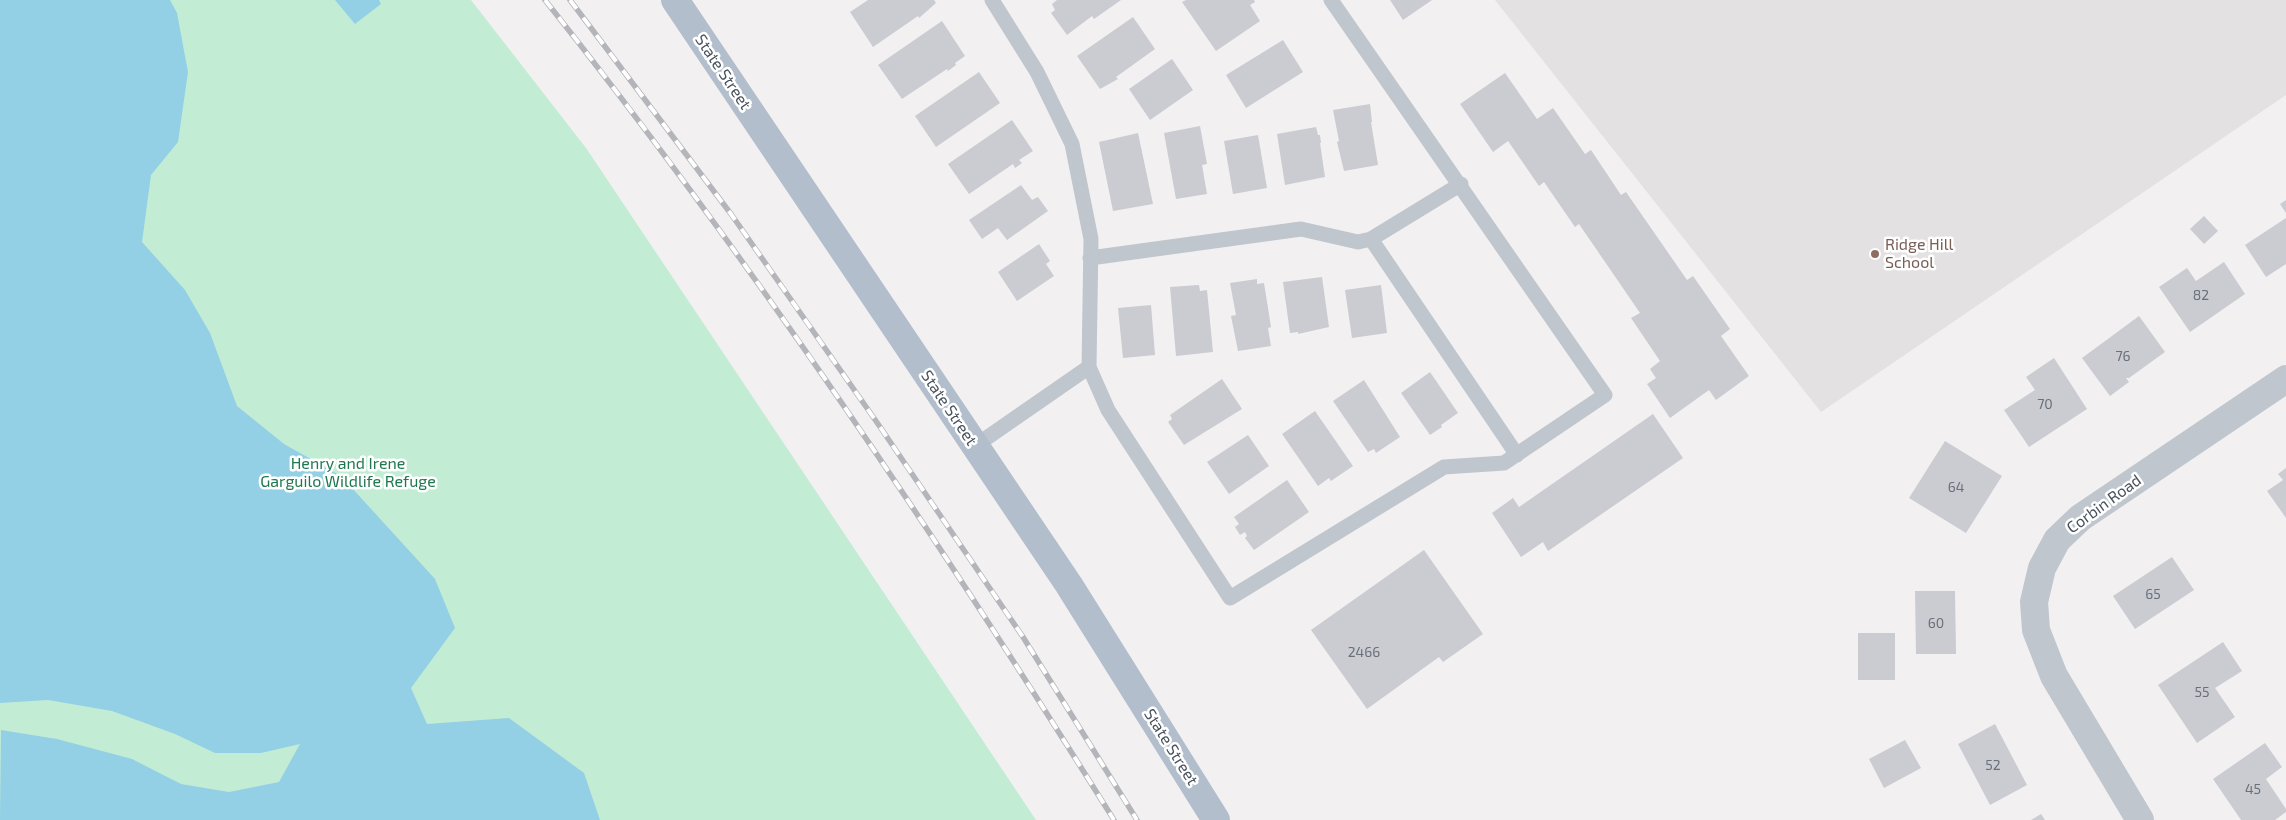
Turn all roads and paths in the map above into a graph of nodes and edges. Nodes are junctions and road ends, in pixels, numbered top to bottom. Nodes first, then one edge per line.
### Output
1 (675, 0) edge
2 (992, 0) edge
3 (1331, 0) edge
4 (1460, 184) junction
5 (1371, 239) junction
6 (1090, 258) junction
7 (1089, 367) junction
8 (2286, 379) edge
9 (975, 446) junction
10 (1517, 455) junction
11 (1216, 820) edge
12 (2140, 820) edge

1 - 9 main road, State Street
2 - 6 lane
3 - 4 lane
4 - 5 lane
4 - 10 lane
5 - 6 lane
5 - 10 lane
6 - 7 lane
7 - 9 lane
7 - 10 lane
8 - 12 street, Corbin Road
9 - 11 main road, State Street

